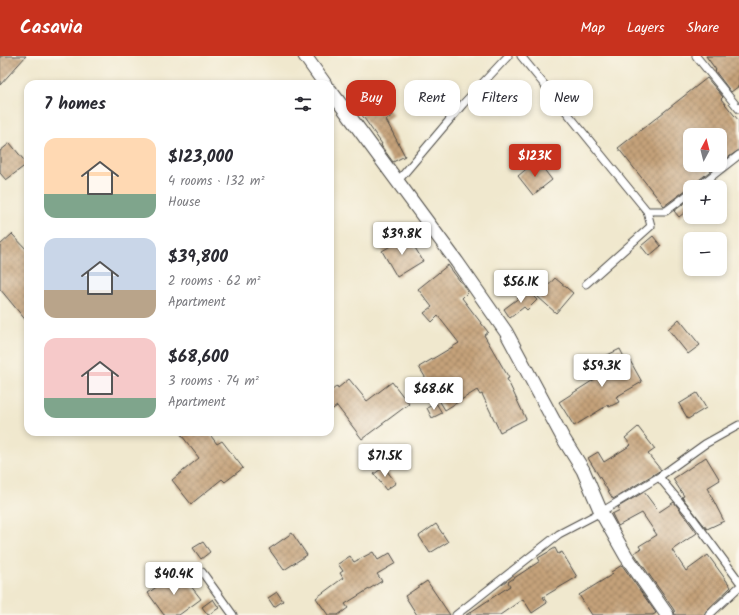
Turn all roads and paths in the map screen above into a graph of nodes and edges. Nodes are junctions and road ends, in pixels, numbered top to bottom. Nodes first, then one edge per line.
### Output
1 (305, 56) edge
2 (508, 56) edge
3 (521, 56) edge
4 (696, 56) edge
5 (322, 80) edge
6 (334, 95) edge
7 (739, 109) edge
8 (739, 155) edge
9 (707, 180) edge
10 (397, 182) junction
11 (683, 199) edge
12 (647, 211) junction
13 (586, 284) dead end
14 (739, 424) edge
15 (659, 477) junction
16 (601, 512) junction
17 (202, 572) dead end
18 (739, 581) edge
19 (739, 587) edge
20 (233, 615) edge
21 (456, 615) edge
22 (667, 615) edge
23 (709, 615) edge

1 - 5 street
2 - 10 lane
3 - 12 lane
4 - 7 lane
6 - 10 street
8 - 9 lane
10 - 16 street
11 - 12 lane
12 - 13 lane
14 - 15 lane
15 - 16 lane
15 - 18 lane
16 - 21 lane
16 - 22 street
17 - 20 lane
19 - 23 lane

